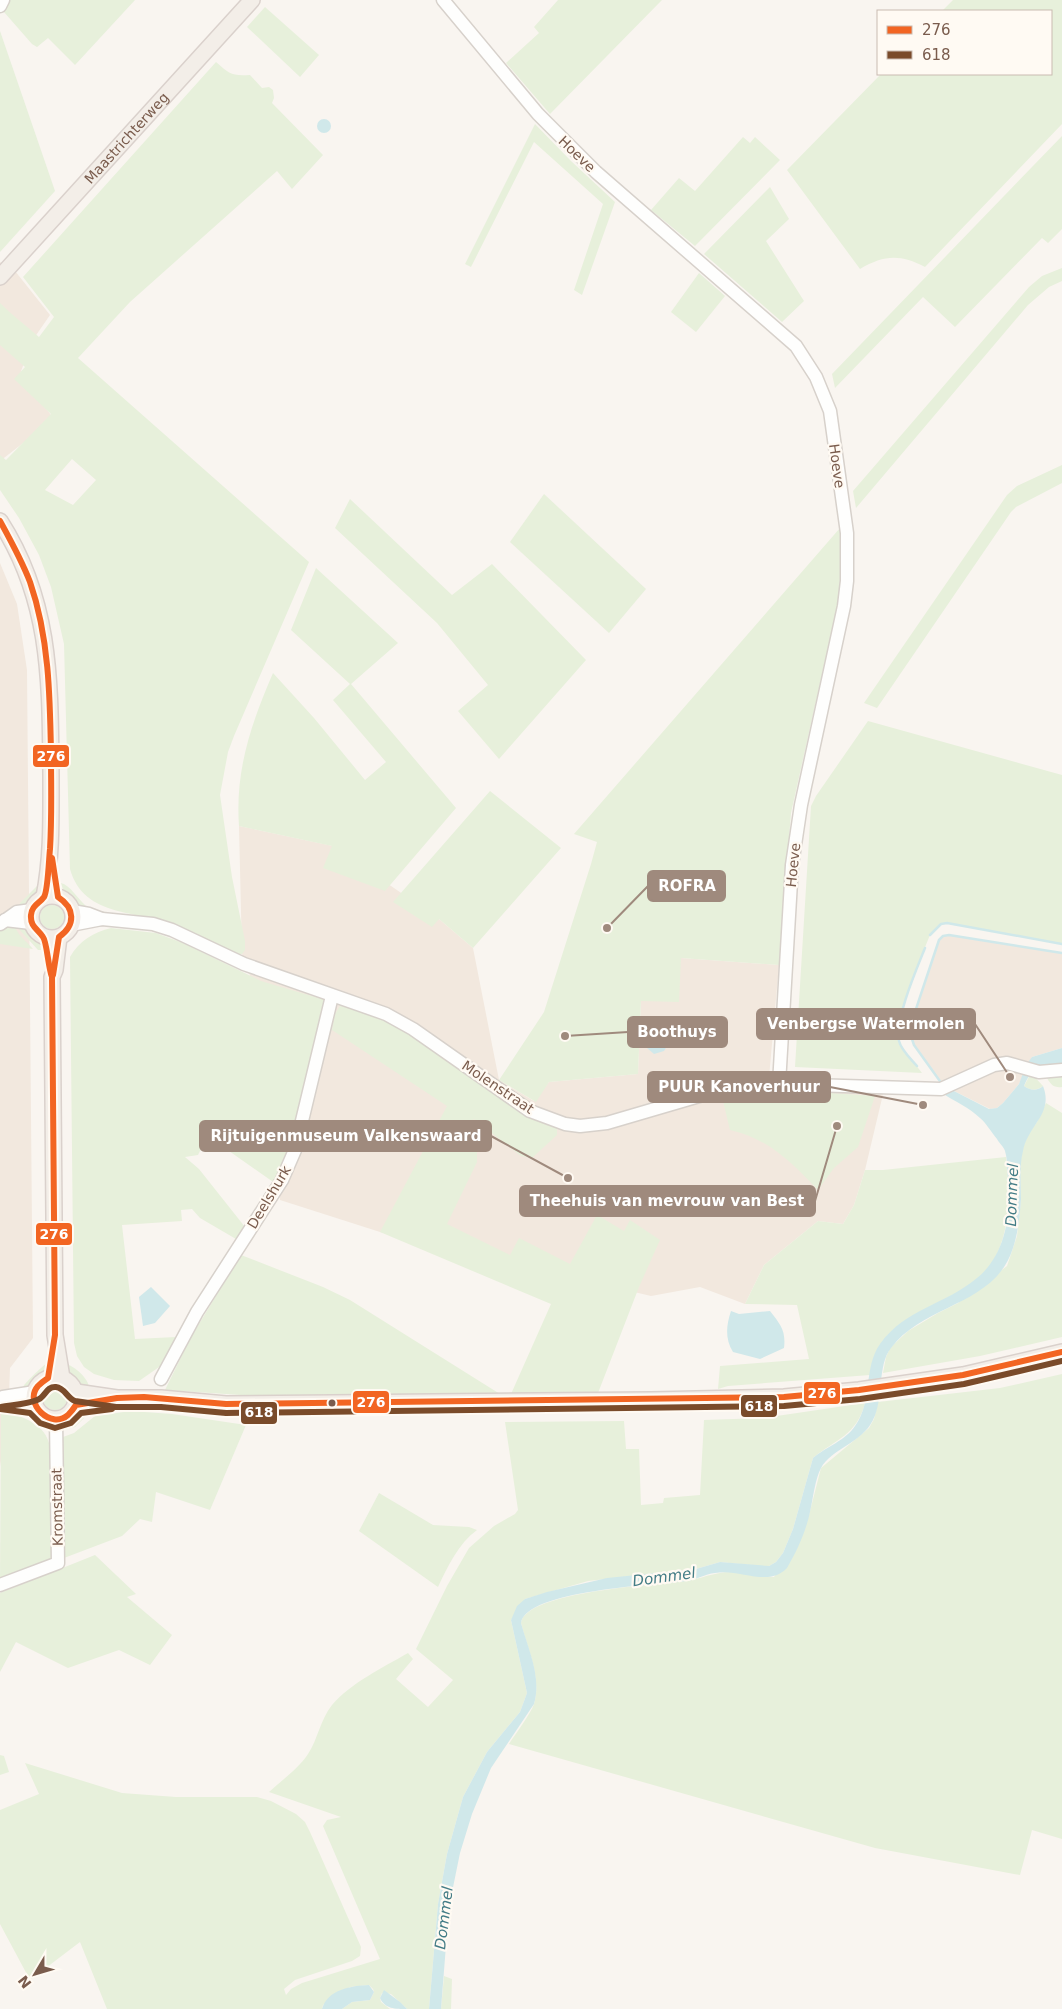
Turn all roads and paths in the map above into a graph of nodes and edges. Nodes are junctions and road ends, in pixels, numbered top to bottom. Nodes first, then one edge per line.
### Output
1 (3, 0) edge
2 (252, 0) edge
3 (443, 0) edge
4 (0, 6) edge
5 (0, 277) edge
6 (0, 521) edge
7 (51, 897) junction
8 (31, 916) junction
9 (72, 918) junction
10 (3, 922) edge
11 (52, 937) junction
12 (332, 996) junction
13 (1062, 1070) edge
14 (779, 1084) junction
15 (1062, 1352) edge
16 (55, 1378) junction
17 (161, 1379) dead end
18 (76, 1398) junction
19 (0, 1399) edge
20 (35, 1399) junction
21 (56, 1420) junction
22 (0, 1585) edge

1 - 4 street
2 - 5 main road, Maastrichterweg
3 - 14 street, Hoeve
6 - 7 main road
7 - 8 main road
7 - 9 main road
8 - 10 street
8 - 11 main road
9 - 11 main road
9 - 12 street, Molenstraat
11 - 16 main road
12 - 14 street, Molenstraat
12 - 17 street, Deelshurk
13 - 14 street, Molenstraat
15 - 18 main road
16 - 18 main road
16 - 20 main road
18 - 21 main road
19 - 20 street
20 - 21 main road
21 - 22 street, Kromstraat

